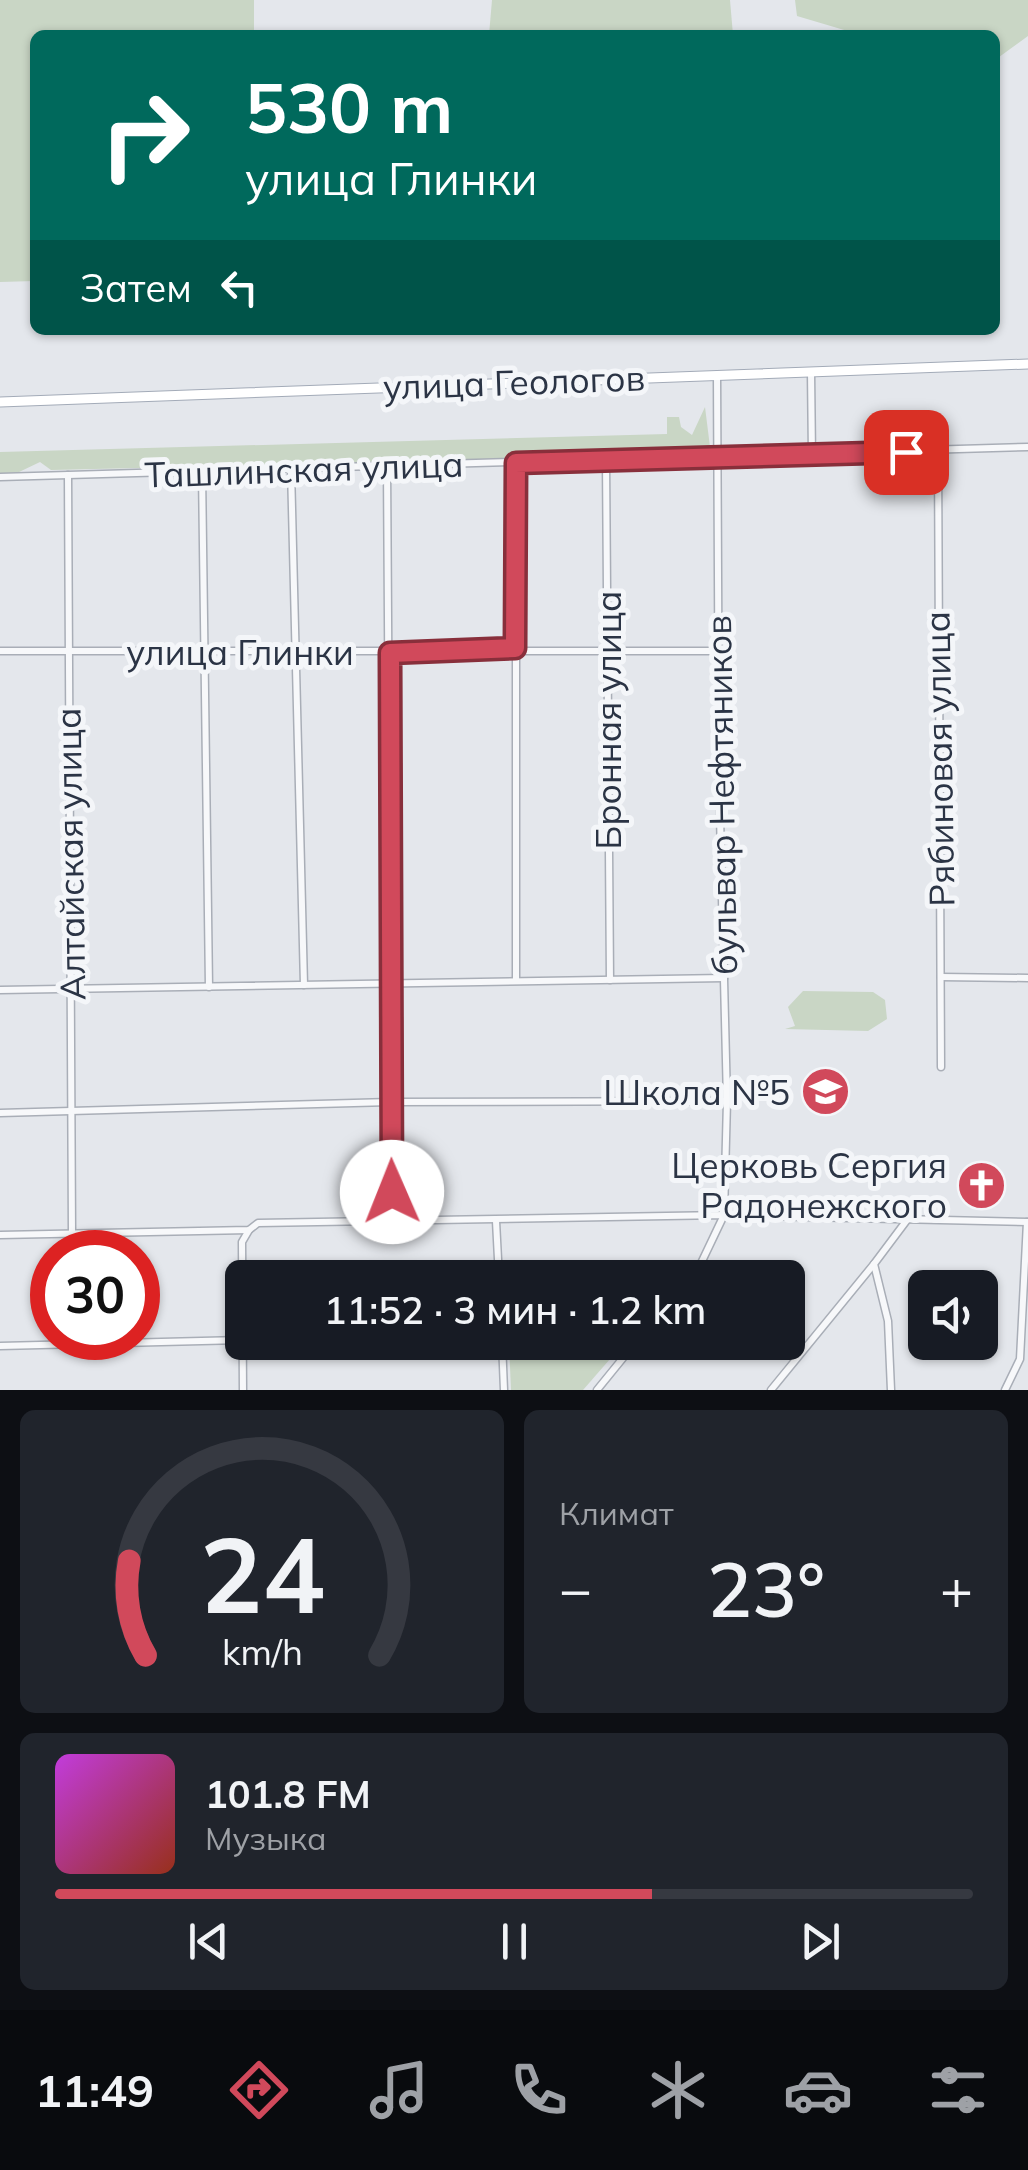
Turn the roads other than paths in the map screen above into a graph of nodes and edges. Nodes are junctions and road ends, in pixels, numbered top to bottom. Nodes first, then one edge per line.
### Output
1 (1028, 364) edge
2 (812, 371) junction
3 (716, 374) junction
4 (0, 402) edge
5 (1028, 447) edge
6 (938, 451) junction
7 (812, 457) junction
8 (717, 458) junction
9 (606, 461) junction
10 (516, 463) junction
11 (387, 466) junction
12 (291, 470) junction
13 (202, 472) junction
14 (68, 476) junction
15 (0, 477) edge
16 (515, 648) junction
17 (607, 648) junction
18 (719, 650) junction
19 (68, 651) junction
20 (0, 652) edge
21 (294, 652) junction
22 (390, 653) junction
23 (203, 654) junction
24 (942, 977) junction
25 (724, 978) junction
26 (1028, 978) edge
27 (516, 980) junction
28 (610, 980) junction
29 (390, 982) junction
30 (304, 985) junction
31 (209, 987) junction
32 (72, 989) junction
33 (0, 990) edge
34 (941, 1067) dead end
35 (727, 1101) junction
36 (390, 1102) junction
37 (71, 1112) junction
38 (0, 1114) edge
39 (724, 1215) junction
40 (908, 1219) junction
41 (496, 1220) junction
42 (1028, 1222) edge
43 (392, 1223) junction
44 (72, 1230) edge
45 (249, 1230) junction
46 (160, 1232) edge
47 (0, 1234) edge
48 (30, 1234) edge
49 (242, 1260) edge
50 (498, 1260) edge
51 (703, 1260) edge
52 (874, 1264) junction
53 (225, 1340) edge
54 (0, 1346) edge
55 (242, 1360) edge
56 (503, 1360) edge
57 (621, 1360) edge
58 (243, 1390) edge
59 (504, 1390) edge
60 (597, 1390) edge
61 (770, 1390) edge
62 (891, 1390) edge
63 (1005, 1390) edge

1 - 2 main road, улица Геологов
2 - 3 main road, улица Геологов
2 - 7 street
3 - 4 main road, улица Геологов
3 - 8 street, бульвар Нефтяников
5 - 6 street, Ташлинская улица
6 - 7 street, Ташлинская улица
6 - 24 street, Рябиновая улица
7 - 8 street, Ташлинская улица
8 - 9 street, Ташлинская улица
8 - 18 street, бульвар Нефтяников
9 - 10 street, Ташлинская улица
9 - 17 street, Бронная улица
10 - 11 street, Ташлинская улица
10 - 16 street
11 - 12 street, Ташлинская улица
11 - 22 street
12 - 13 street, Ташлинская улица
12 - 21 street
13 - 14 street, Ташлинская улица
13 - 23 street
14 - 15 street, Ташлинская улица
14 - 19 street, Алтайская улица
16 - 17 street, улица Глинки
16 - 22 street, улица Глинки
16 - 27 street
17 - 18 street, улица Глинки
17 - 28 street, Бронная улица
18 - 25 street, бульвар Нефтяников
19 - 20 street, улица Глинки
19 - 23 street, улица Глинки
19 - 32 street, Алтайская улица
21 - 22 street, улица Глинки
21 - 23 street, улица Глинки
21 - 30 street
22 - 29 street
23 - 31 street
24 - 26 street
24 - 34 street, Рябиновая улица
25 - 28 street
25 - 35 street, бульвар Нефтяников
27 - 28 street
27 - 29 street
29 - 30 street
29 - 36 street
30 - 31 street
31 - 32 street
32 - 33 street
32 - 37 street, Алтайская улица
35 - 36 street
35 - 39 street, бульвар Нефтяников
36 - 37 street
36 - 43 street
37 - 38 street
37 - 44 street, Алтайская улица
39 - 40 street
39 - 41 street
39 - 51 street
40 - 42 street
40 - 52 street
41 - 43 street
41 - 50 street
42 - 63 street
43 - 45 street
45 - 46 street
45 - 49 street
47 - 48 street
52 - 61 street
52 - 62 street
53 - 54 street
55 - 58 street
56 - 59 street
57 - 60 street

